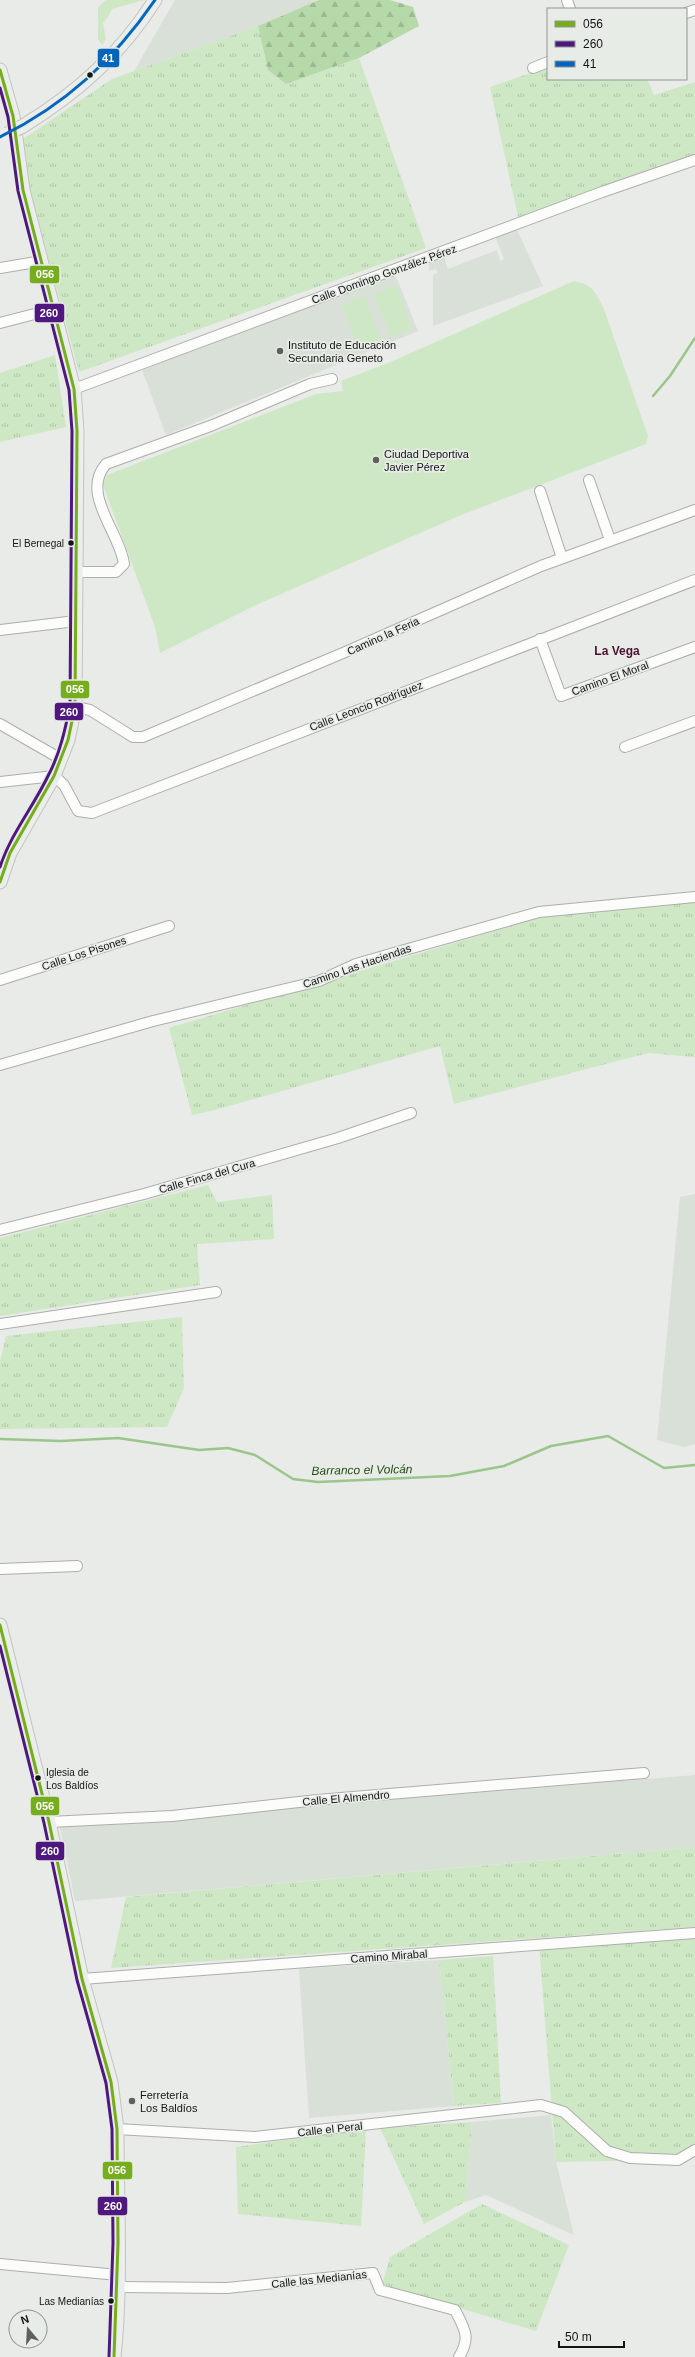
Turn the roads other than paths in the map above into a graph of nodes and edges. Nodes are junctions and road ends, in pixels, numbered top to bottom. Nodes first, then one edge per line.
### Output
1 (155, 0) edge
2 (547, 62) edge
3 (533, 68) dead end
4 (0, 70) edge
5 (2, 86) edge
6 (3, 136) edge
7 (695, 160) edge
8 (42, 261) junction
9 (0, 268) edge
10 (54, 309) junction
11 (0, 322) edge
12 (332, 379) dead end
13 (74, 389) junction
14 (589, 480) dead end
15 (540, 491) dead end
16 (695, 510) edge
17 (610, 540) junction
18 (562, 558) junction
19 (77, 572) junction
20 (695, 580) edge
21 (76, 621) junction
22 (0, 630) edge
23 (540, 639) junction
24 (695, 647) edge
25 (75, 707) junction
26 (695, 721) edge
27 (0, 724) edge
28 (625, 747) dead end
29 (59, 758) junction
30 (54, 776) junction
31 (0, 782) edge
32 (0, 882) edge
33 (695, 897) edge
34 (169, 926) dead end
35 (0, 980) edge
36 (0, 1065) edge
37 (411, 1113) dead end
38 (0, 1230) edge
39 (216, 1292) dead end
40 (0, 1324) edge
41 (77, 1566) dead end
42 (0, 1569) edge
43 (0, 1625) edge
44 (644, 1773) dead end
45 (49, 1822) junction
46 (695, 1933) edge
47 (82, 1980) junction
48 (118, 2129) junction
49 (695, 2150) edge
50 (0, 2264) edge
51 (118, 2281) junction
52 (114, 2357) edge
53 (459, 2357) edge

1 - 6 main road, bridge
2 - 3 street
4 - 5 main road
5 - 8 main road
7 - 13 street, Calle Domingo González Pérez
8 - 9 street
8 - 10 main road
10 - 11 street
10 - 13 main road
12 - 19 street
13 - 19 main road
14 - 17 street
15 - 18 street
16 - 17 street, Camino la Feria
17 - 18 street, Camino la Feria
18 - 25 street, Camino la Feria
19 - 21 main road
20 - 23 street, Calle Leoncio Rodríguez
21 - 22 street
21 - 25 main road
23 - 24 street, Camino El Moral
23 - 30 street, Calle Leoncio Rodríguez
25 - 29 main road
26 - 28 street
27 - 29 street
29 - 30 main road
30 - 31 street
30 - 32 main road
33 - 36 street, Camino Las Haciendas
34 - 35 street, Calle Los Pisones
37 - 38 street, Calle Finca del Cura
39 - 40 street
41 - 42 street
43 - 45 main road
44 - 45 street, Calle El Almendro
45 - 47 main road
46 - 47 street, Camino Mirabal
47 - 48 main road
48 - 49 street, Calle el Peral
48 - 51 main road
50 - 51 street
51 - 52 main road
51 - 53 street, Calle las Medianías

